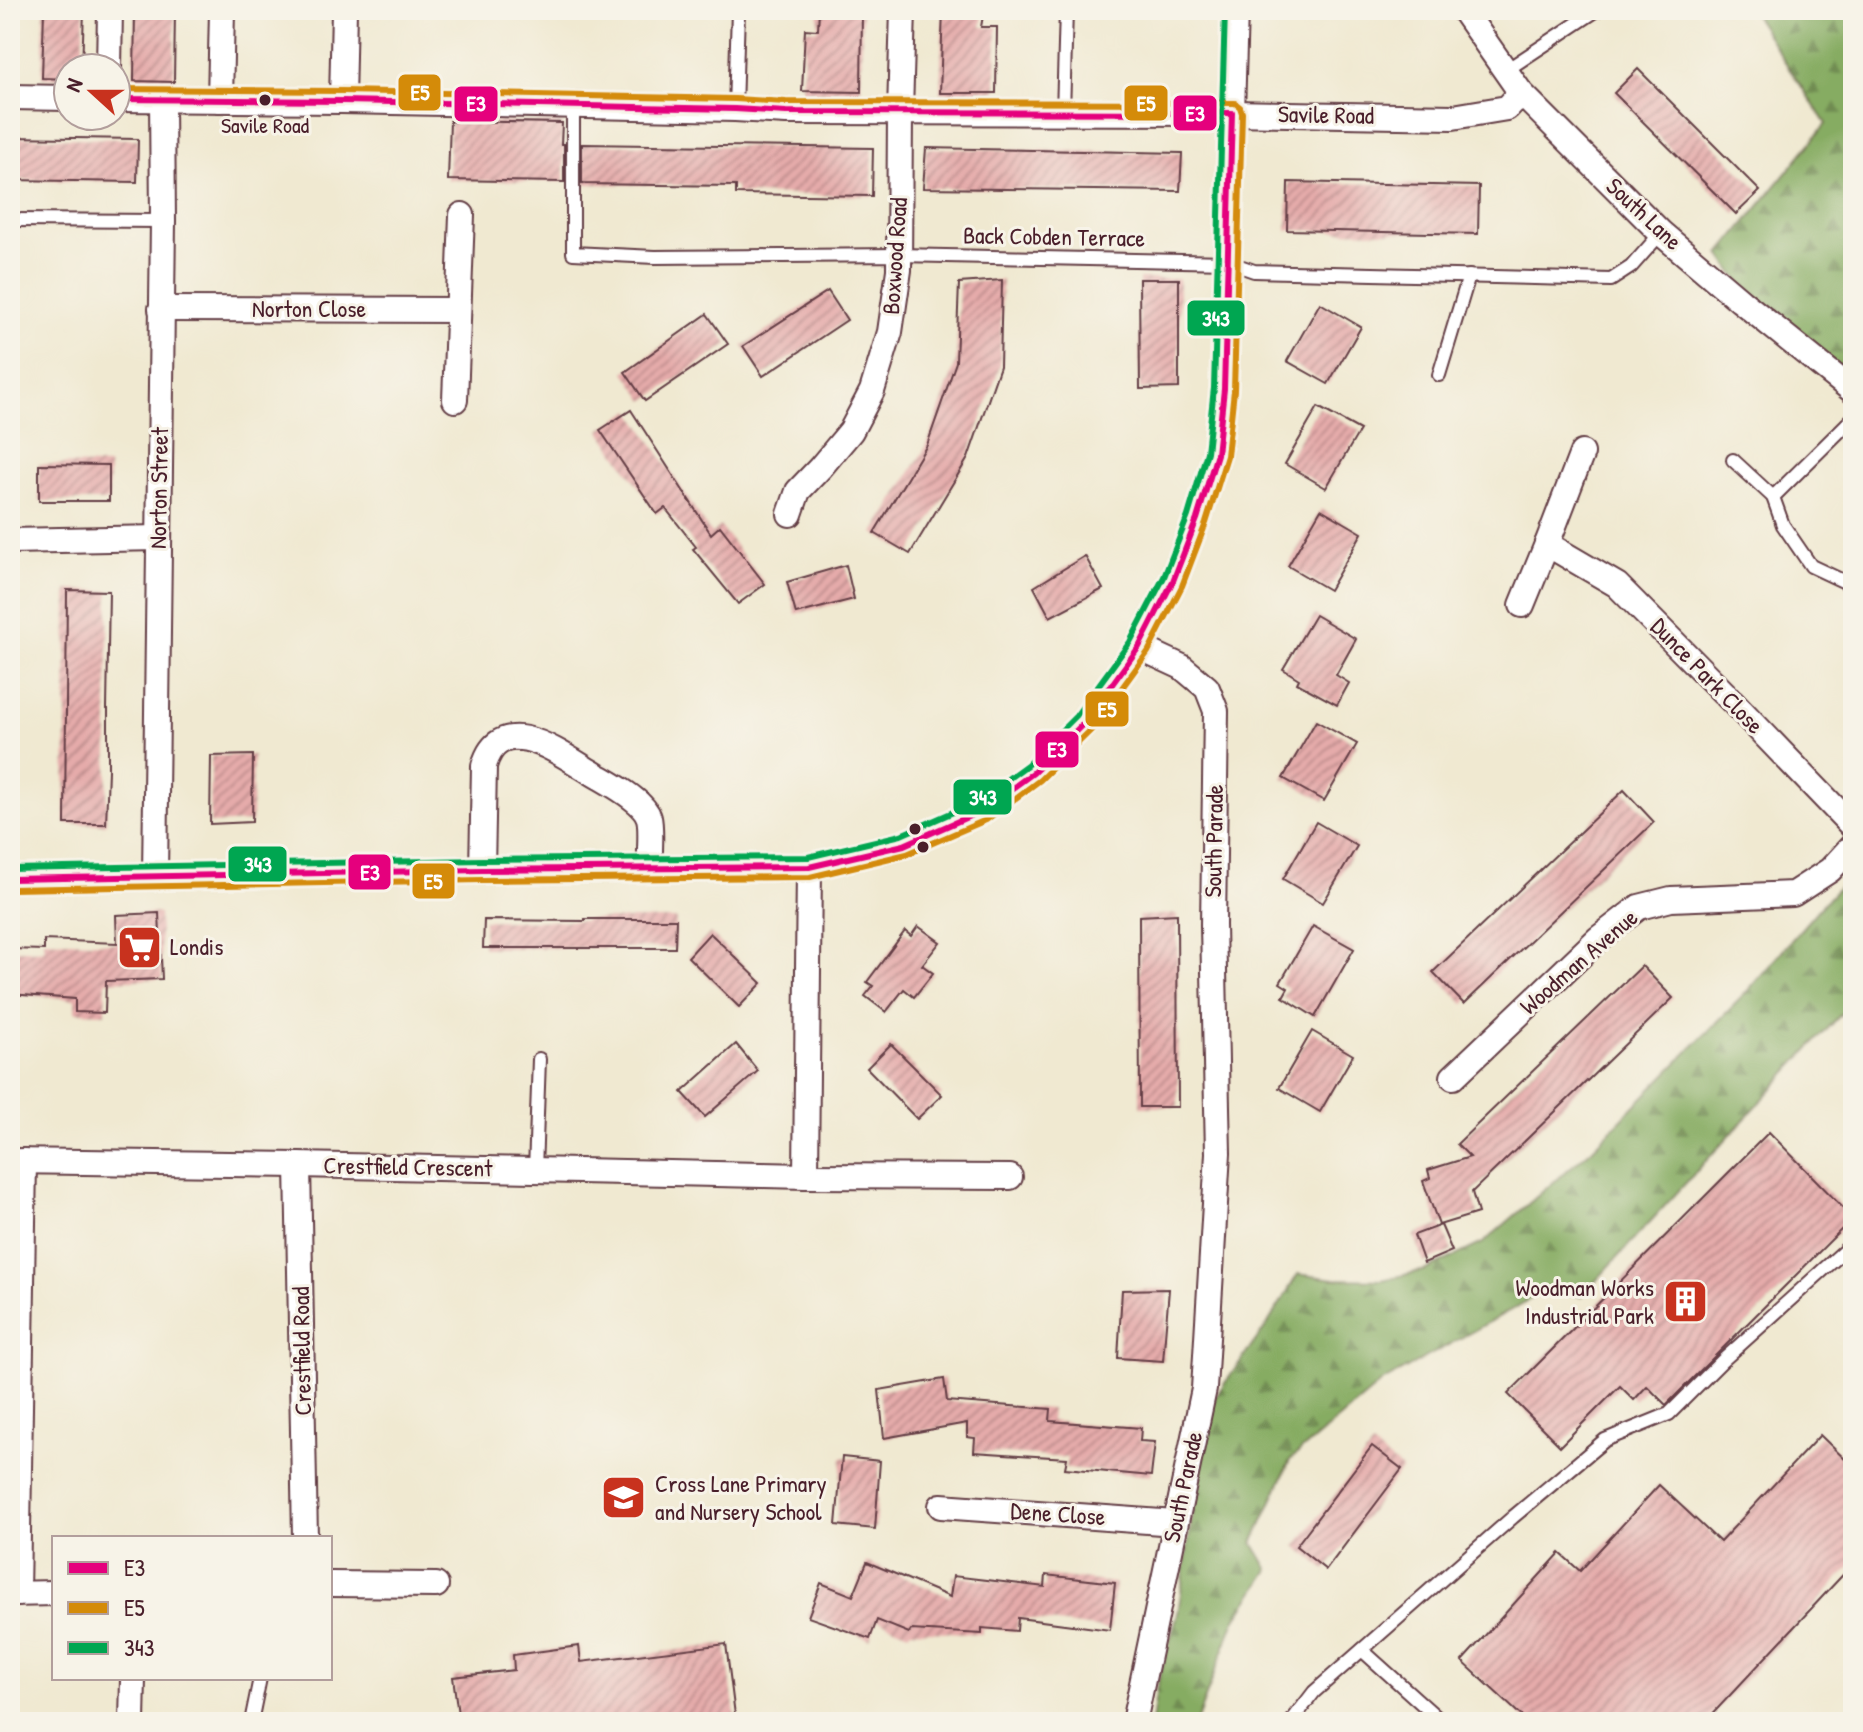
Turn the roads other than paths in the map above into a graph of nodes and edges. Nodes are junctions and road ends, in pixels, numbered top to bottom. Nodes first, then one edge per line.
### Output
1 (12, 10) edge
2 (110, 10) edge
3 (222, 10) edge
4 (344, 10) edge
5 (738, 10) edge
6 (903, 10) edge
7 (1066, 10) edge
8 (1235, 10) edge
9 (1463, 10) edge
10 (1597, 10) edge
11 (109, 52) edge
12 (10, 57) edge
13 (1505, 71) junction
14 (1521, 93) junction
15 (10, 97) edge
16 (52, 98) edge
17 (132, 99) edge
18 (162, 100) junction
19 (220, 100) junction
20 (342, 101) junction
21 (573, 107) junction
22 (735, 109) junction
23 (900, 112) junction
24 (1063, 113) junction
25 (1232, 113) junction
26 (462, 215) dead end
27 (10, 220) edge
28 (163, 221) junction
29 (1661, 233) junction
30 (899, 255) junction
31 (1228, 262) junction
32 (1469, 276) junction
33 (161, 309) junction
34 (458, 310) junction
35 (1439, 375) dead end
36 (1853, 391) edge
37 (455, 400) dead end
38 (1853, 418) edge
39 (1582, 453) dead end
40 (1733, 460) dead end
41 (1773, 497) junction
42 (790, 514) dead end
43 (159, 538) junction
44 (10, 541) edge
45 (1547, 544) junction
46 (1845, 582) dead end
47 (1522, 605) dead end
48 (1139, 647) junction
49 (1853, 827) edge
50 (1853, 845) edge
51 (809, 867) junction
52 (650, 868) junction
53 (482, 870) junction
54 (155, 877) junction
55 (10, 879) edge
56 (539, 1059) dead end
57 (1453, 1077) dead end
58 (17, 1161) edge
59 (298, 1165) junction
60 (535, 1170) junction
61 (806, 1176) junction
62 (1010, 1177) dead end
63 (1853, 1243) edge
64 (941, 1506) dead end
65 (1175, 1523) junction
66 (305, 1536) edge
67 (332, 1584) edge
68 (436, 1585) dead end
69 (52, 1593) edge
70 (14, 1594) edge
71 (1362, 1650) junction
72 (133, 1680) edge
73 (260, 1680) edge
74 (132, 1722) edge
75 (251, 1722) edge
76 (1134, 1722) edge
77 (1291, 1722) edge
78 (1442, 1722) edge

1 - 12 lane
2 - 11 street
3 - 19 street
4 - 20 street
5 - 22 lane
6 - 23 street, Boxwood Road
7 - 24 lane
8 - 25 street
9 - 13 street, South Lane
10 - 13 lane
13 - 14 street, South Lane
14 - 25 street, Savile Road
14 - 29 street, South Lane
15 - 16 street
17 - 18 street, Savile Road
18 - 19 street, Savile Road
18 - 28 street, Norton Street
19 - 20 street, Savile Road
20 - 21 street, Savile Road
21 - 22 street, Savile Road
21 - 30 lane, Back Cobden Terrace
22 - 23 street, Savile Road
23 - 24 street, Savile Road
23 - 30 street, Boxwood Road
24 - 25 street, Savile Road
25 - 31 street
26 - 34 street
27 - 28 lane
28 - 33 street, Norton Street
29 - 32 lane, Back Cobden Terrace
29 - 36 street, South Lane
30 - 31 lane, Back Cobden Terrace
30 - 42 street, Boxwood Road
31 - 32 lane, Back Cobden Terrace
31 - 48 street
32 - 35 lane
33 - 34 street, Norton Close
33 - 43 street, Norton Street
34 - 37 street
38 - 41 lane
39 - 45 street
40 - 41 lane
41 - 46 lane
43 - 44 street
43 - 54 street, Norton Street
45 - 47 street
45 - 49 street, Dunce Park Close
48 - 51 street
48 - 65 street, South Parade
50 - 57 street, Woodman Avenue
51 - 52 street
51 - 61 street
52 - 53 street
52 - 53 street
53 - 54 street
54 - 55 street
56 - 60 lane
58 - 59 street, Crestfield Crescent
58 - 70 street
59 - 60 street, Crestfield Crescent
59 - 66 street, Crestfield Road
60 - 61 street, Crestfield Crescent
61 - 62 street, Crestfield Crescent
63 - 71 lane
64 - 65 street, Dene Close
65 - 76 street, South Parade
67 - 68 street
69 - 70 street
71 - 77 lane
71 - 78 lane
72 - 74 street
73 - 75 lane

